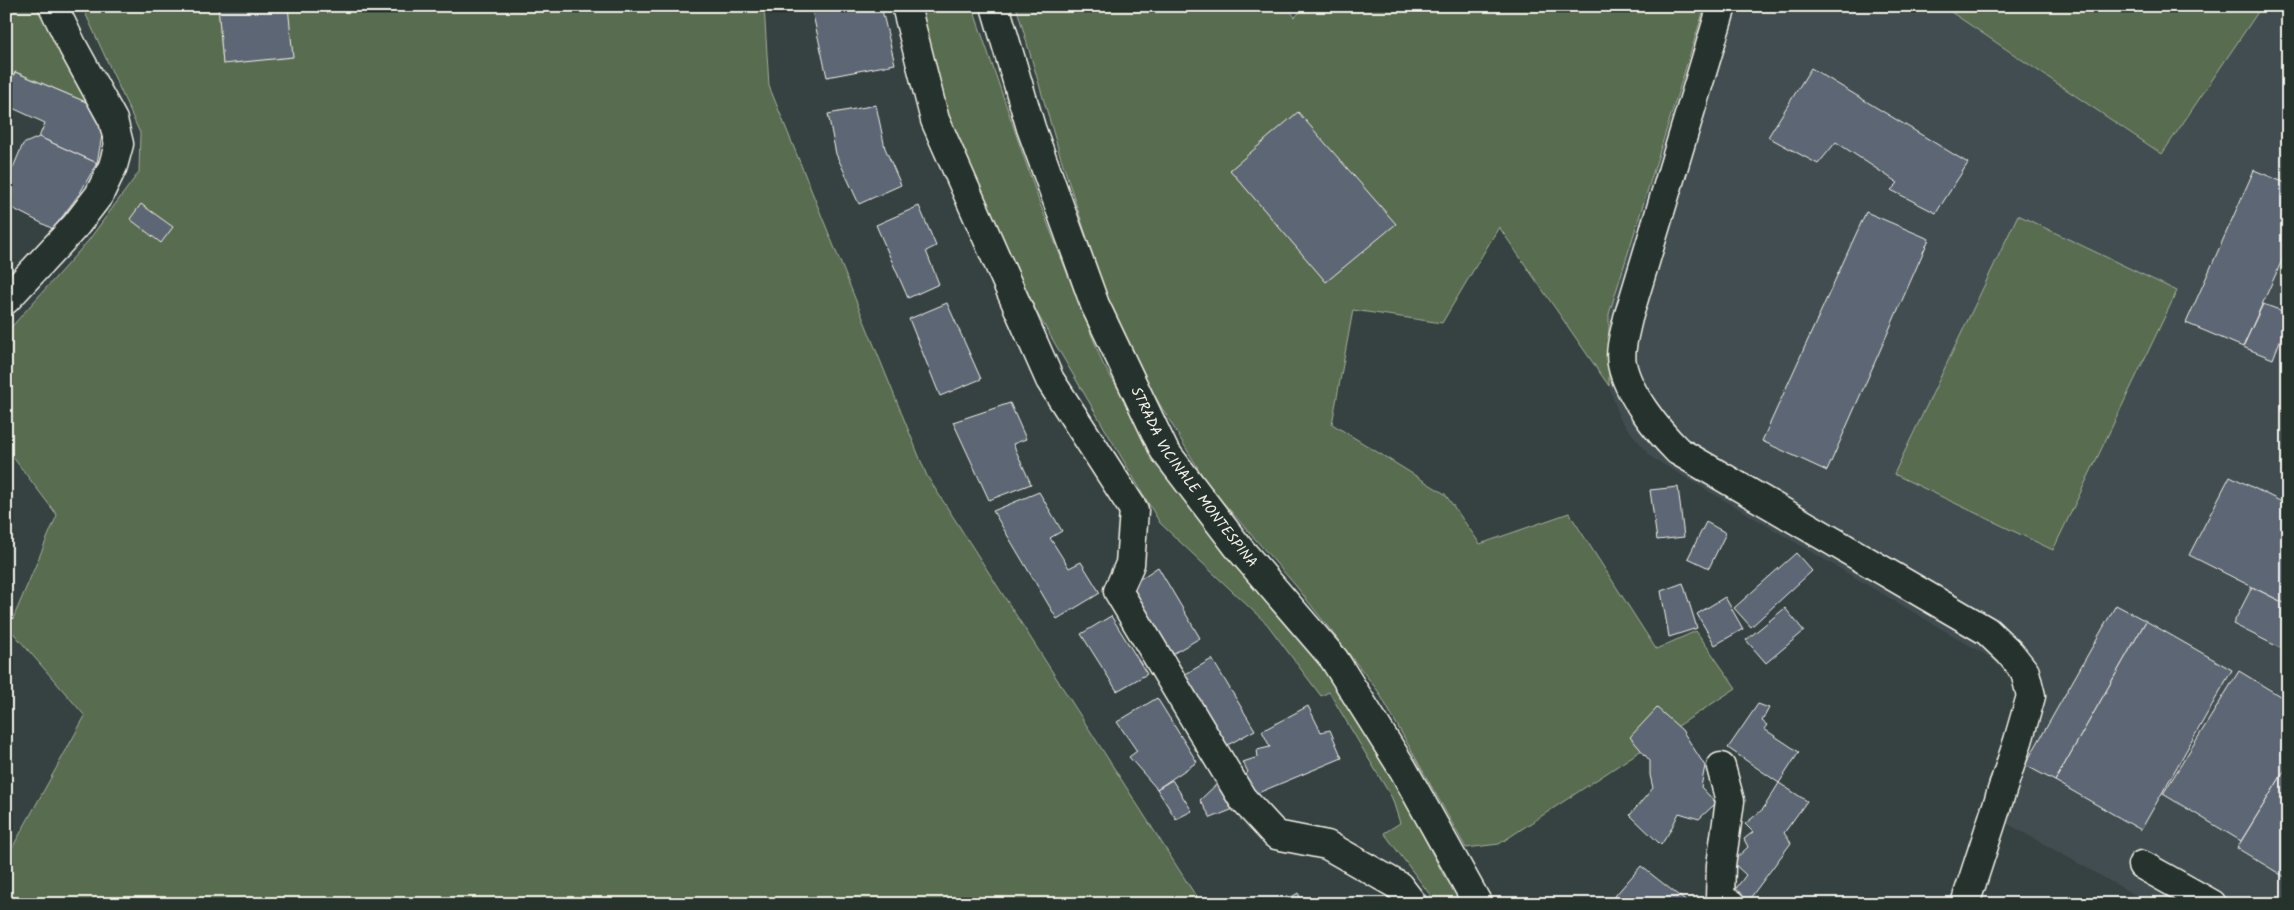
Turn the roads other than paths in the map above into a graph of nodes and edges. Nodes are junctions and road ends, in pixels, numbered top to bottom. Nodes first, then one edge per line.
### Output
1 (53, 6) edge
2 (906, 6) edge
3 (995, 6) edge
4 (1722, 6) edge
5 (6, 300) edge
6 (1721, 766) dead end
7 (2142, 865) dead end
8 (1413, 904) edge
9 (1478, 904) edge
10 (1731, 904) edge
11 (1965, 904) edge
12 (2212, 904) edge

1 - 5 street
2 - 8 street
3 - 9 street, STRADA VICINALE MONTESPINA
4 - 11 street
6 - 10 street
7 - 12 street

